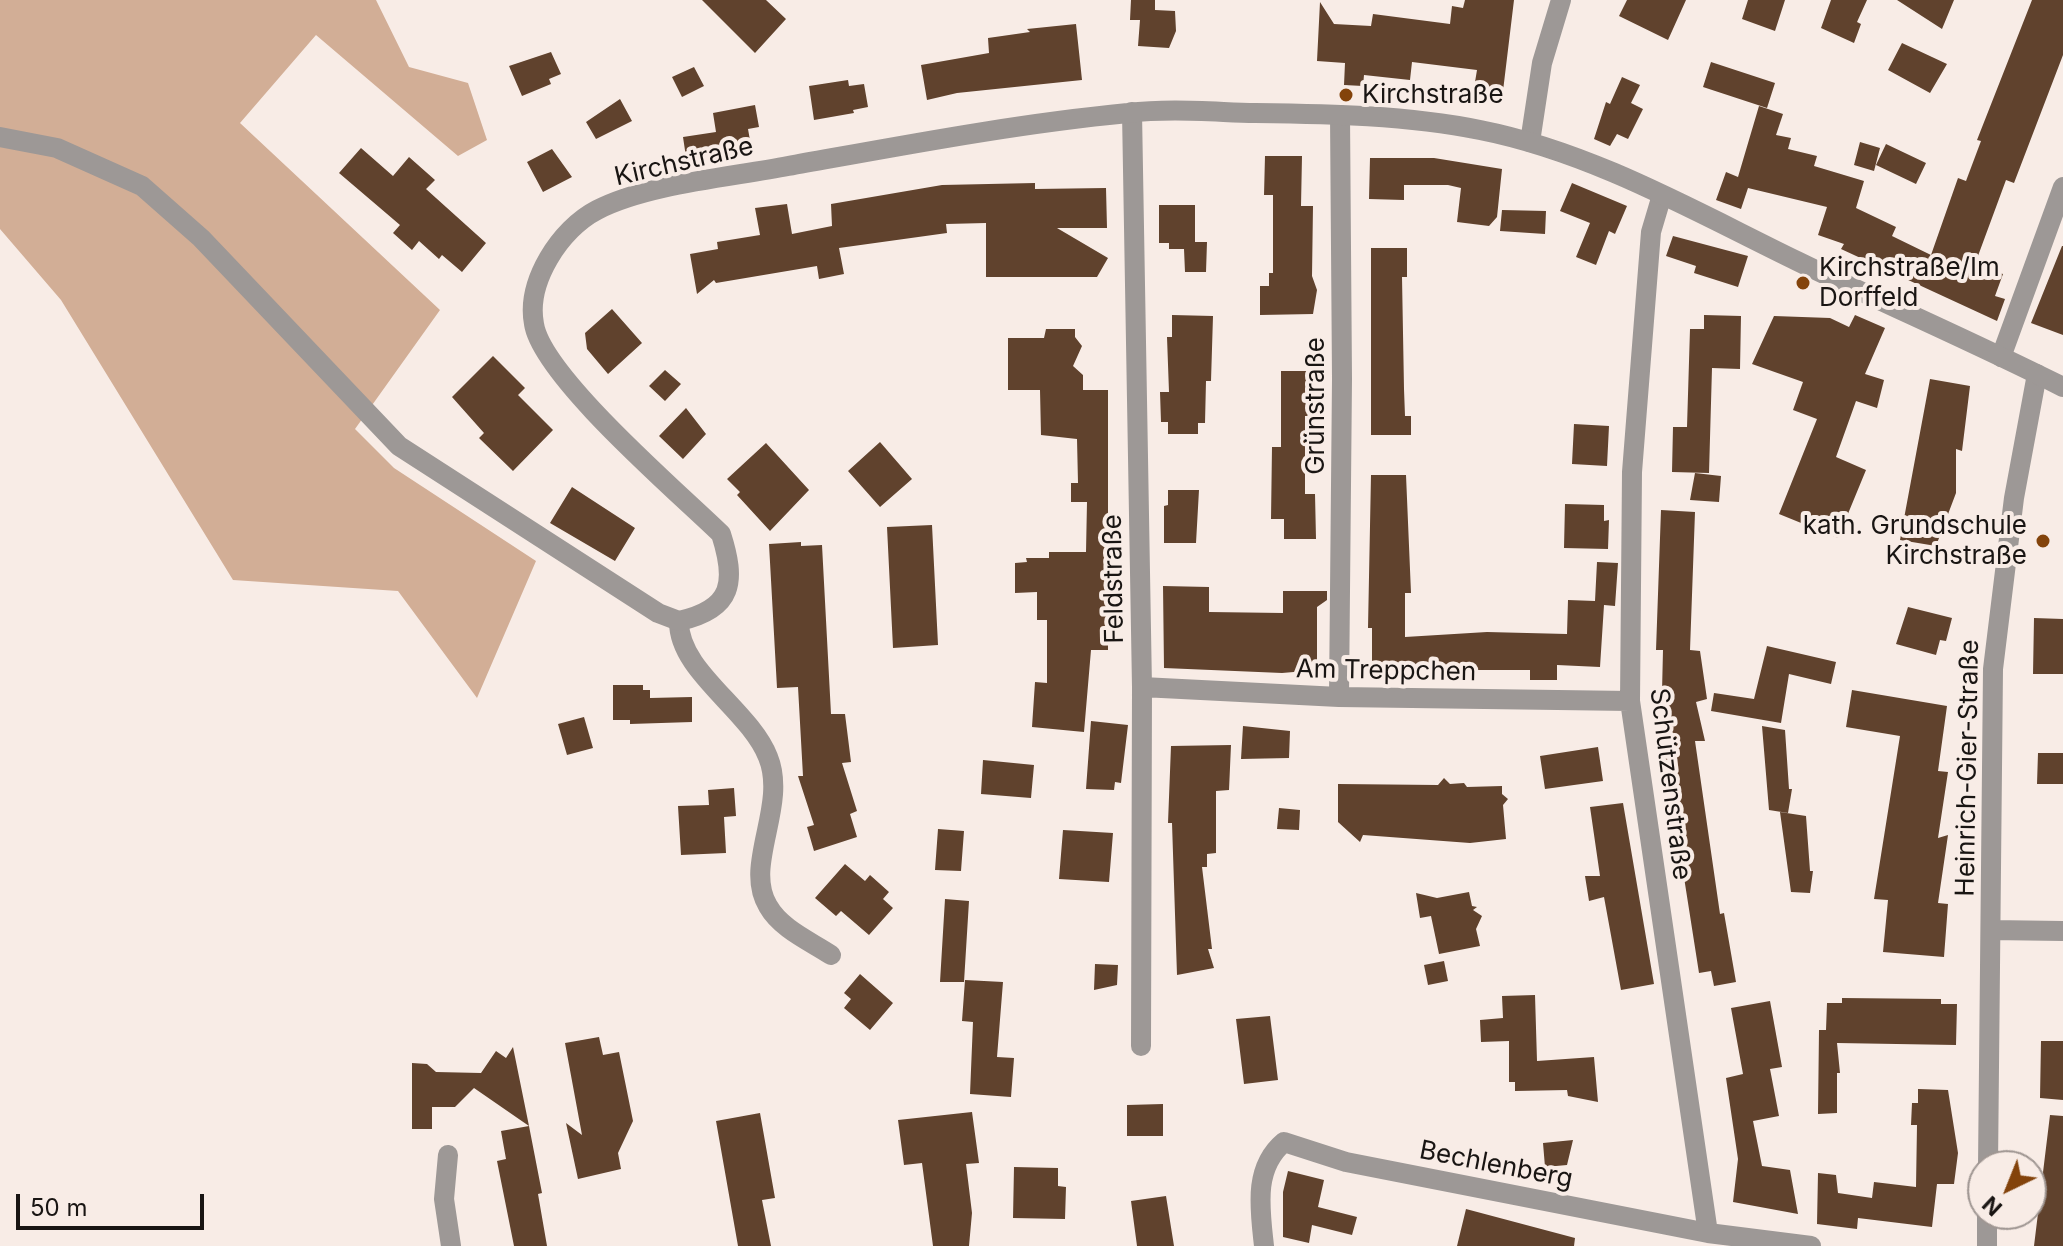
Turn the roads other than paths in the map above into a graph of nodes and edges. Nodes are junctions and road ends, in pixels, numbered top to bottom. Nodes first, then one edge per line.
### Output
1 (1561, 0) edge
2 (1132, 112) junction
3 (1340, 115) junction
4 (0, 137) edge
5 (1530, 142) junction
6 (2063, 187) edge
7 (1662, 195) junction
8 (2001, 357) junction
9 (2037, 374) junction
10 (2063, 387) edge
11 (679, 621) junction
12 (1142, 687) junction
13 (1339, 697) junction
14 (1630, 701) junction
15 (1991, 930) junction
16 (2063, 931) edge
17 (831, 955) dead end
18 (1141, 1046) dead end
19 (1988, 1150) edge
20 (448, 1155) dead end
21 (1708, 1233) junction
22 (451, 1246) edge
23 (1264, 1246) edge
24 (1811, 1246) edge

1 - 5 street
2 - 3 street, Kirchstraße
2 - 11 street, Kirchstraße
2 - 12 street, Feldstraße
3 - 5 street, Kirchstraße
3 - 13 street, Grünstraße
4 - 11 street
5 - 7 street, Kirchstraße
6 - 8 street
7 - 8 street, Kirchstraße
7 - 14 street, Schützenstraße
8 - 9 street, Kirchstraße
9 - 10 street, Kirchstraße
9 - 15 street, Heinrich-Gier-Straße
11 - 17 street
12 - 13 street, Am Treppchen
12 - 18 street, Feldstraße
13 - 14 street, Am Treppchen
14 - 21 street, Schützenstraße
15 - 16 street
15 - 19 street, Heinrich-Gier-Straße
20 - 22 street
21 - 23 street, Bechlenberg
21 - 24 street, Bechlenberg

